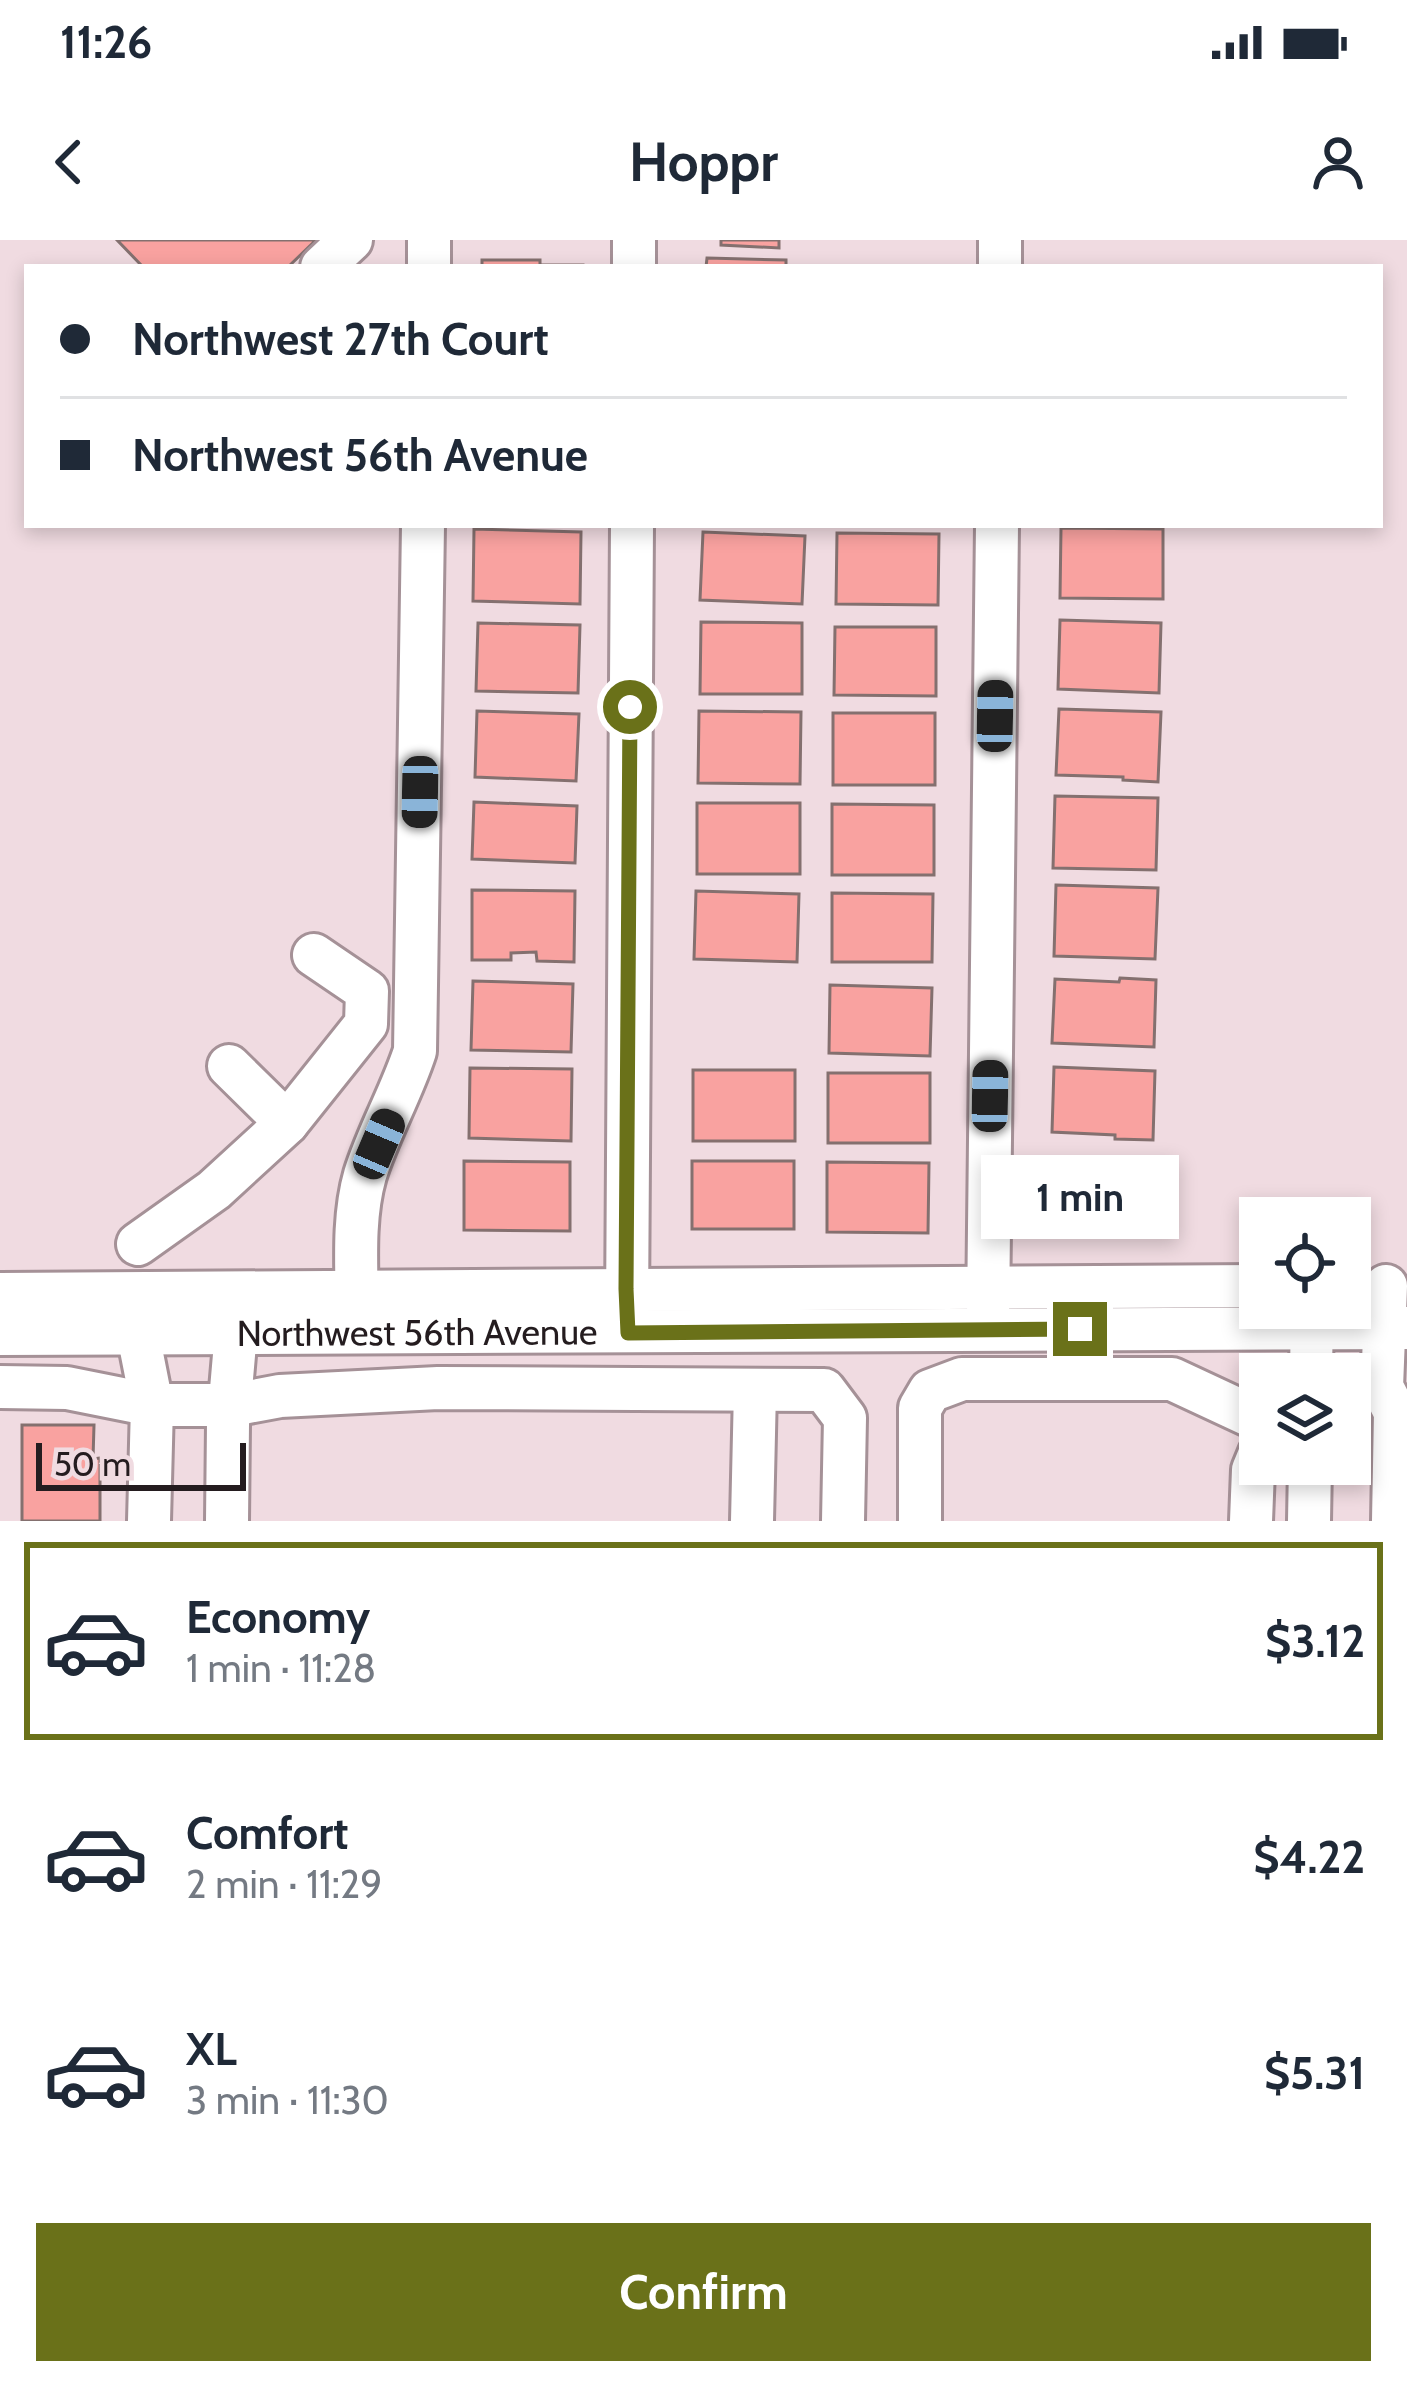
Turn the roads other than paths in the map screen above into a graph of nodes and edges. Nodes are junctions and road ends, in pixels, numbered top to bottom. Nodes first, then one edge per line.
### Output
1 (351, 240) edge
2 (325, 264) edge
3 (423, 528) edge
4 (632, 528) edge
5 (997, 528) edge
6 (314, 955) dead end
7 (229, 1066) dead end
8 (287, 1123) junction
9 (138, 1244) dead end
10 (1239, 1286) edge
11 (1381, 1286) edge
12 (988, 1287) junction
13 (626, 1289) junction
14 (0, 1294) edge
15 (357, 1311) junction
16 (1239, 1320) edge
17 (1396, 1328) edge
18 (988, 1329) junction
19 (236, 1332) junction
20 (628, 1333) junction
21 (0, 1334) edge
22 (138, 1334) junction
23 (0, 1387) edge
24 (755, 1390) junction
25 (152, 1405) junction
26 (232, 1405) junction
27 (1239, 1410) edge
28 (1401, 1414) edge
29 (1252, 1485) edge
30 (1310, 1485) edge
31 (149, 1521) edge
32 (227, 1521) edge
33 (752, 1521) edge
34 (843, 1521) edge
35 (920, 1521) edge
36 (1252, 1521) edge
37 (1309, 1521) edge
38 (1394, 1521) edge

1 - 2 street
3 - 15 street
4 - 13 street
5 - 12 street
6 - 8 street
7 - 8 street
8 - 9 street
10 - 12 street, Northwest 56th Avenue
11 - 17 street
12 - 13 street, Northwest 56th Avenue
12 - 18 street
13 - 15 street, Northwest 56th Avenue
13 - 20 street
14 - 15 street, Northwest 56th Avenue
15 - 19 street, Northwest 56th Avenue
15 - 20 street, Northwest 56th Avenue
16 - 18 street, Northwest 56th Avenue
17 - 28 street
18 - 20 street, Northwest 56th Avenue
19 - 22 street, Northwest 56th Avenue
19 - 26 street
21 - 22 street, Northwest 56th Avenue
22 - 25 street
23 - 25 street, Northwest 56th Avenue
24 - 26 street, Northwest 56th Avenue
24 - 33 street
24 - 34 street, Northwest 56th Avenue
25 - 26 street, Northwest 56th Avenue
25 - 31 street
26 - 32 street
27 - 35 street
28 - 38 street
29 - 36 street
30 - 37 street

